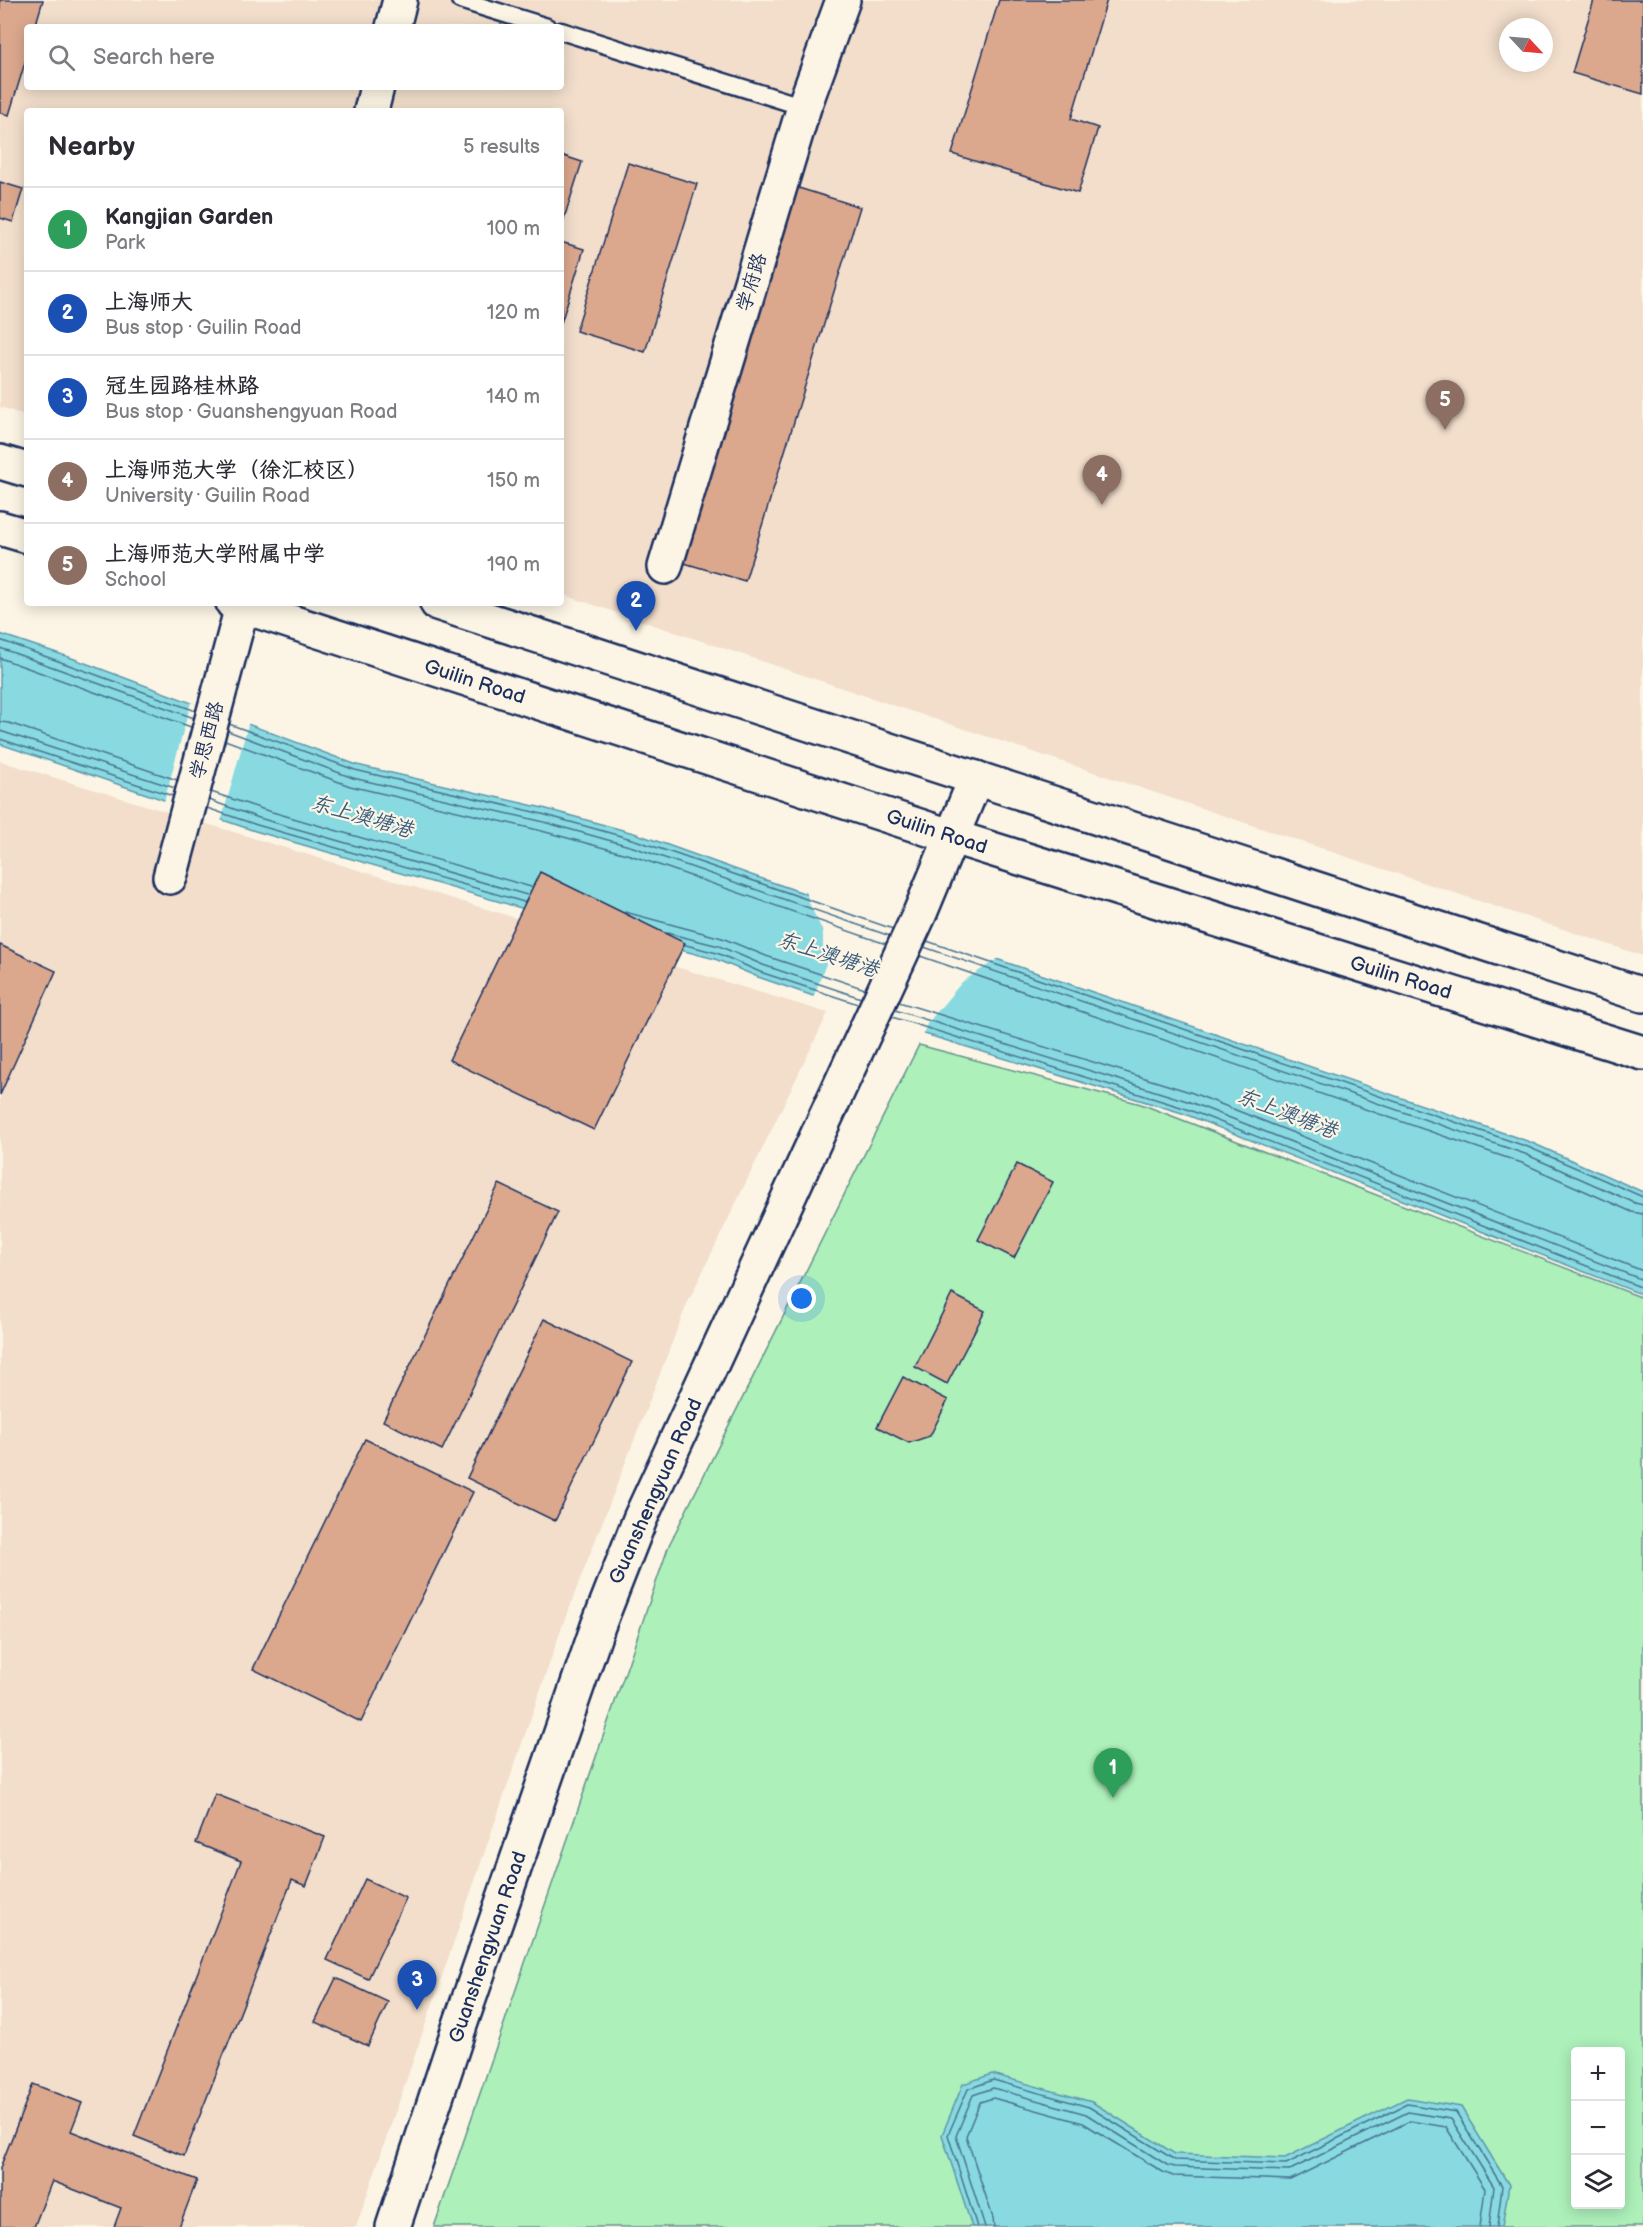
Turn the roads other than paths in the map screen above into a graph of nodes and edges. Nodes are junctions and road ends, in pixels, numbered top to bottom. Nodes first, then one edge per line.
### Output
1 (400, 0) edge
2 (460, 0) edge
3 (843, 0) edge
4 (394, 24) edge
5 (537, 24) edge
6 (564, 33) edge
7 (376, 90) edge
8 (804, 107) junction
9 (372, 108) edge
10 (0, 462) edge
11 (24, 469) edge
12 (0, 528) edge
13 (24, 535) edge
14 (665, 567) dead end
15 (239, 606) edge
16 (245, 606) edge
17 (446, 606) edge
18 (976, 778) junction
19 (950, 836) junction
20 (170, 877) dead end
21 (1643, 995) edge
22 (1643, 1053) edge
23 (393, 2227) edge

1 - 4 main road
2 - 5 lane
3 - 8 main road, 学府路
6 - 8 lane
7 - 9 main road
8 - 14 main road, 学府路
10 - 11 main road
12 - 13 main road
15 - 20 main road, 学思西路
16 - 19 main road, Guilin Road
17 - 18 main road
18 - 19 main road, Guanshengyuan Road
18 - 21 main road
19 - 22 main road, Guilin Road
19 - 23 main road, Guanshengyuan Road

